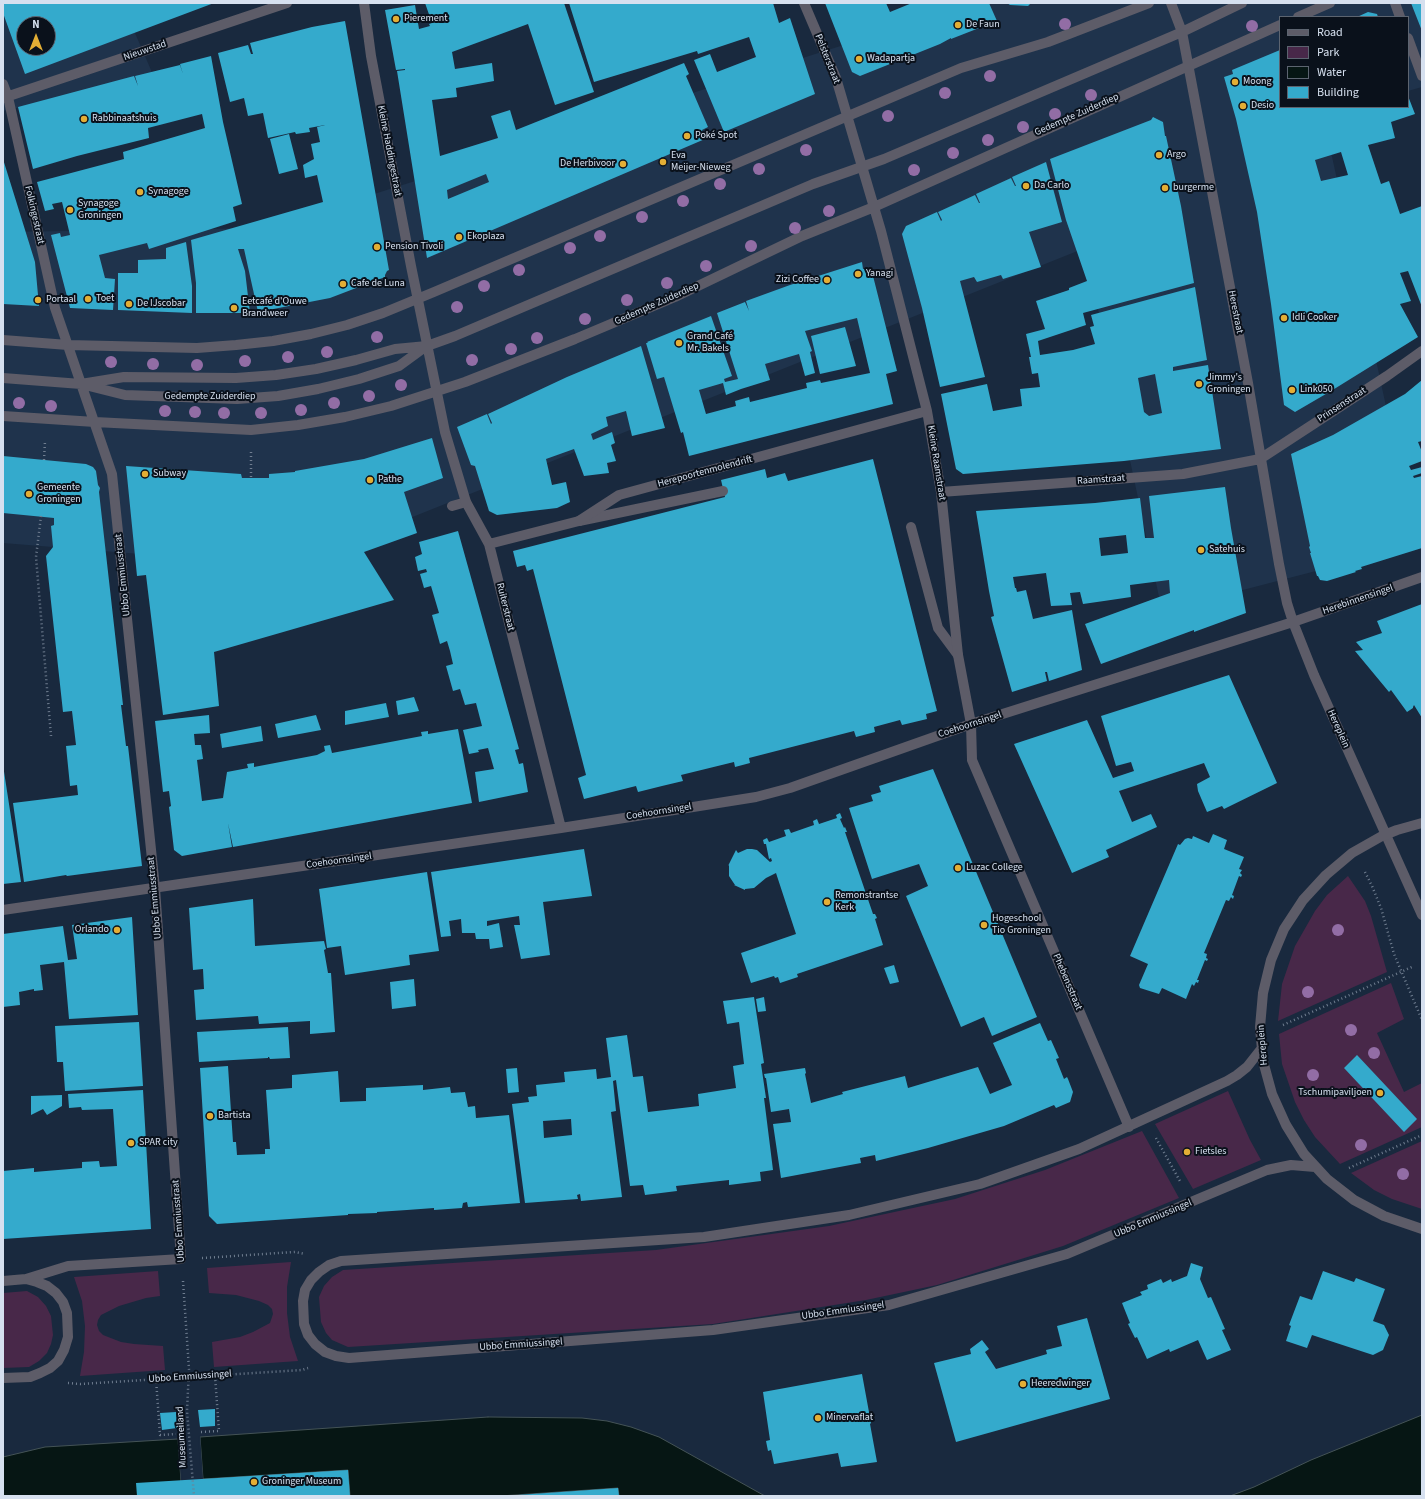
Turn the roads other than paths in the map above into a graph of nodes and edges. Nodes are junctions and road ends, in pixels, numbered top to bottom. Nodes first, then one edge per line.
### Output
1 (287, 3) edge
2 (364, 3) edge
3 (804, 3) edge
4 (1149, 3) edge
5 (1171, 3) edge
6 (1242, 3) edge
7 (1330, 3) edge
8 (1395, 3) edge
9 (1300, 16) edge
10 (1400, 16) edge
11 (1279, 25) edge
12 (1182, 32) junction
13 (1409, 41) edge
14 (1189, 65) junction
15 (1422, 76) edge
16 (3, 84) edge
17 (6, 98) edge
18 (847, 116) junction
19 (862, 167) junction
20 (874, 206) junction
21 (418, 299) junction
22 (3, 340) edge
23 (68, 345) junction
24 (427, 346) junction
25 (1422, 351) edge
26 (3, 378) edge
27 (81, 384) junction
28 (436, 391) junction
29 (927, 411) junction
30 (3, 416) edge
31 (95, 422) junction
32 (1260, 459) junction
33 (723, 491) dead end
34 (941, 492) junction
35 (466, 502) junction
36 (452, 506) dead end
37 (579, 521) junction
38 (911, 527) dead end
39 (489, 544) junction
40 (1422, 577) edge
41 (1293, 622) junction
42 (958, 655) junction
43 (972, 724) junction
44 (1422, 822) edge
45 (561, 828) junction
46 (1386, 835) junction
47 (155, 888) junction
48 (3, 910) edge
49 (1422, 915) edge
50 (1262, 1048) junction
51 (1129, 1127) junction
52 (1315, 1167) junction
53 (1422, 1229) edge
54 (26, 1279) junction
55 (3, 1281) edge
56 (3, 1378) edge

1 - 17 street, Nieuwstad
2 - 21 street, Kleine Haddingestraat
3 - 18 street, Pelsterstraat
4 - 18 street
5 - 12 street, Herestraat
6 - 12 street, Gedempte Zuiderdiep
7 - 9 street
8 - 10 street
11 - 14 street, Gedempte Zuiderdiep
12 - 14 street, Herestraat
12 - 19 street, Gedempte Zuiderdiep
13 - 15 street
14 - 20 street, Gedempte Zuiderdiep
14 - 32 street, Herestraat
16 - 17 street, Folkingestraat
17 - 23 street, Folkingestraat
18 - 19 street
18 - 21 street
19 - 20 street
19 - 24 street, Gedempte Zuiderdiep
20 - 28 street, Gedempte Zuiderdiep
20 - 29 street, Kleine Raamstraat
21 - 23 street
21 - 24 street
22 - 23 street
23 - 27 street
24 - 27 street, Gedempte Zuiderdiep
24 - 27 street, Gedempte Zuiderdiep
24 - 28 street
25 - 32 street, Prinsenstraat
26 - 27 street, Gedempte Zuiderdiep
27 - 31 street
28 - 31 street, Gedempte Zuiderdiep
28 - 35 street, Ruiterstraat
29 - 34 street, Kleine Raamstraat
29 - 37 street, Herepoortenmolendrift
30 - 31 street, Gedempte Zuiderdiep
31 - 47 street, Ubbo Emmiusstraat
32 - 34 street, Raamstraat
32 - 41 street, Herestraat
33 - 37 street
34 - 42 street, Kleine Raamstraat
35 - 36 street
35 - 39 street, Ruiterstraat
37 - 39 street, Herepoortenmolendrift
38 - 42 street
39 - 45 street, Ruiterstraat
40 - 41 street, Herebinnensingel
41 - 43 street, Coehoornsingel
41 - 46 street, Hereplein
42 - 43 street, Kleine Raamstraat
43 - 45 street, Coehoornsingel
43 - 51 street, Phebensstraat
44 - 46 street, Hereplein
45 - 47 street, Coehoornsingel
46 - 49 street, Hereplein
46 - 50 street, Hereplein
47 - 48 street, Coehoornsingel
47 - 54 street, Ubbo Emmiusstraat
50 - 51 street, Ubbo Emmiussingel
50 - 52 street, Hereplein
51 - 52 street, Ubbo Emmiussingel
52 - 53 street, Hereplein
54 - 55 street
54 - 56 street

